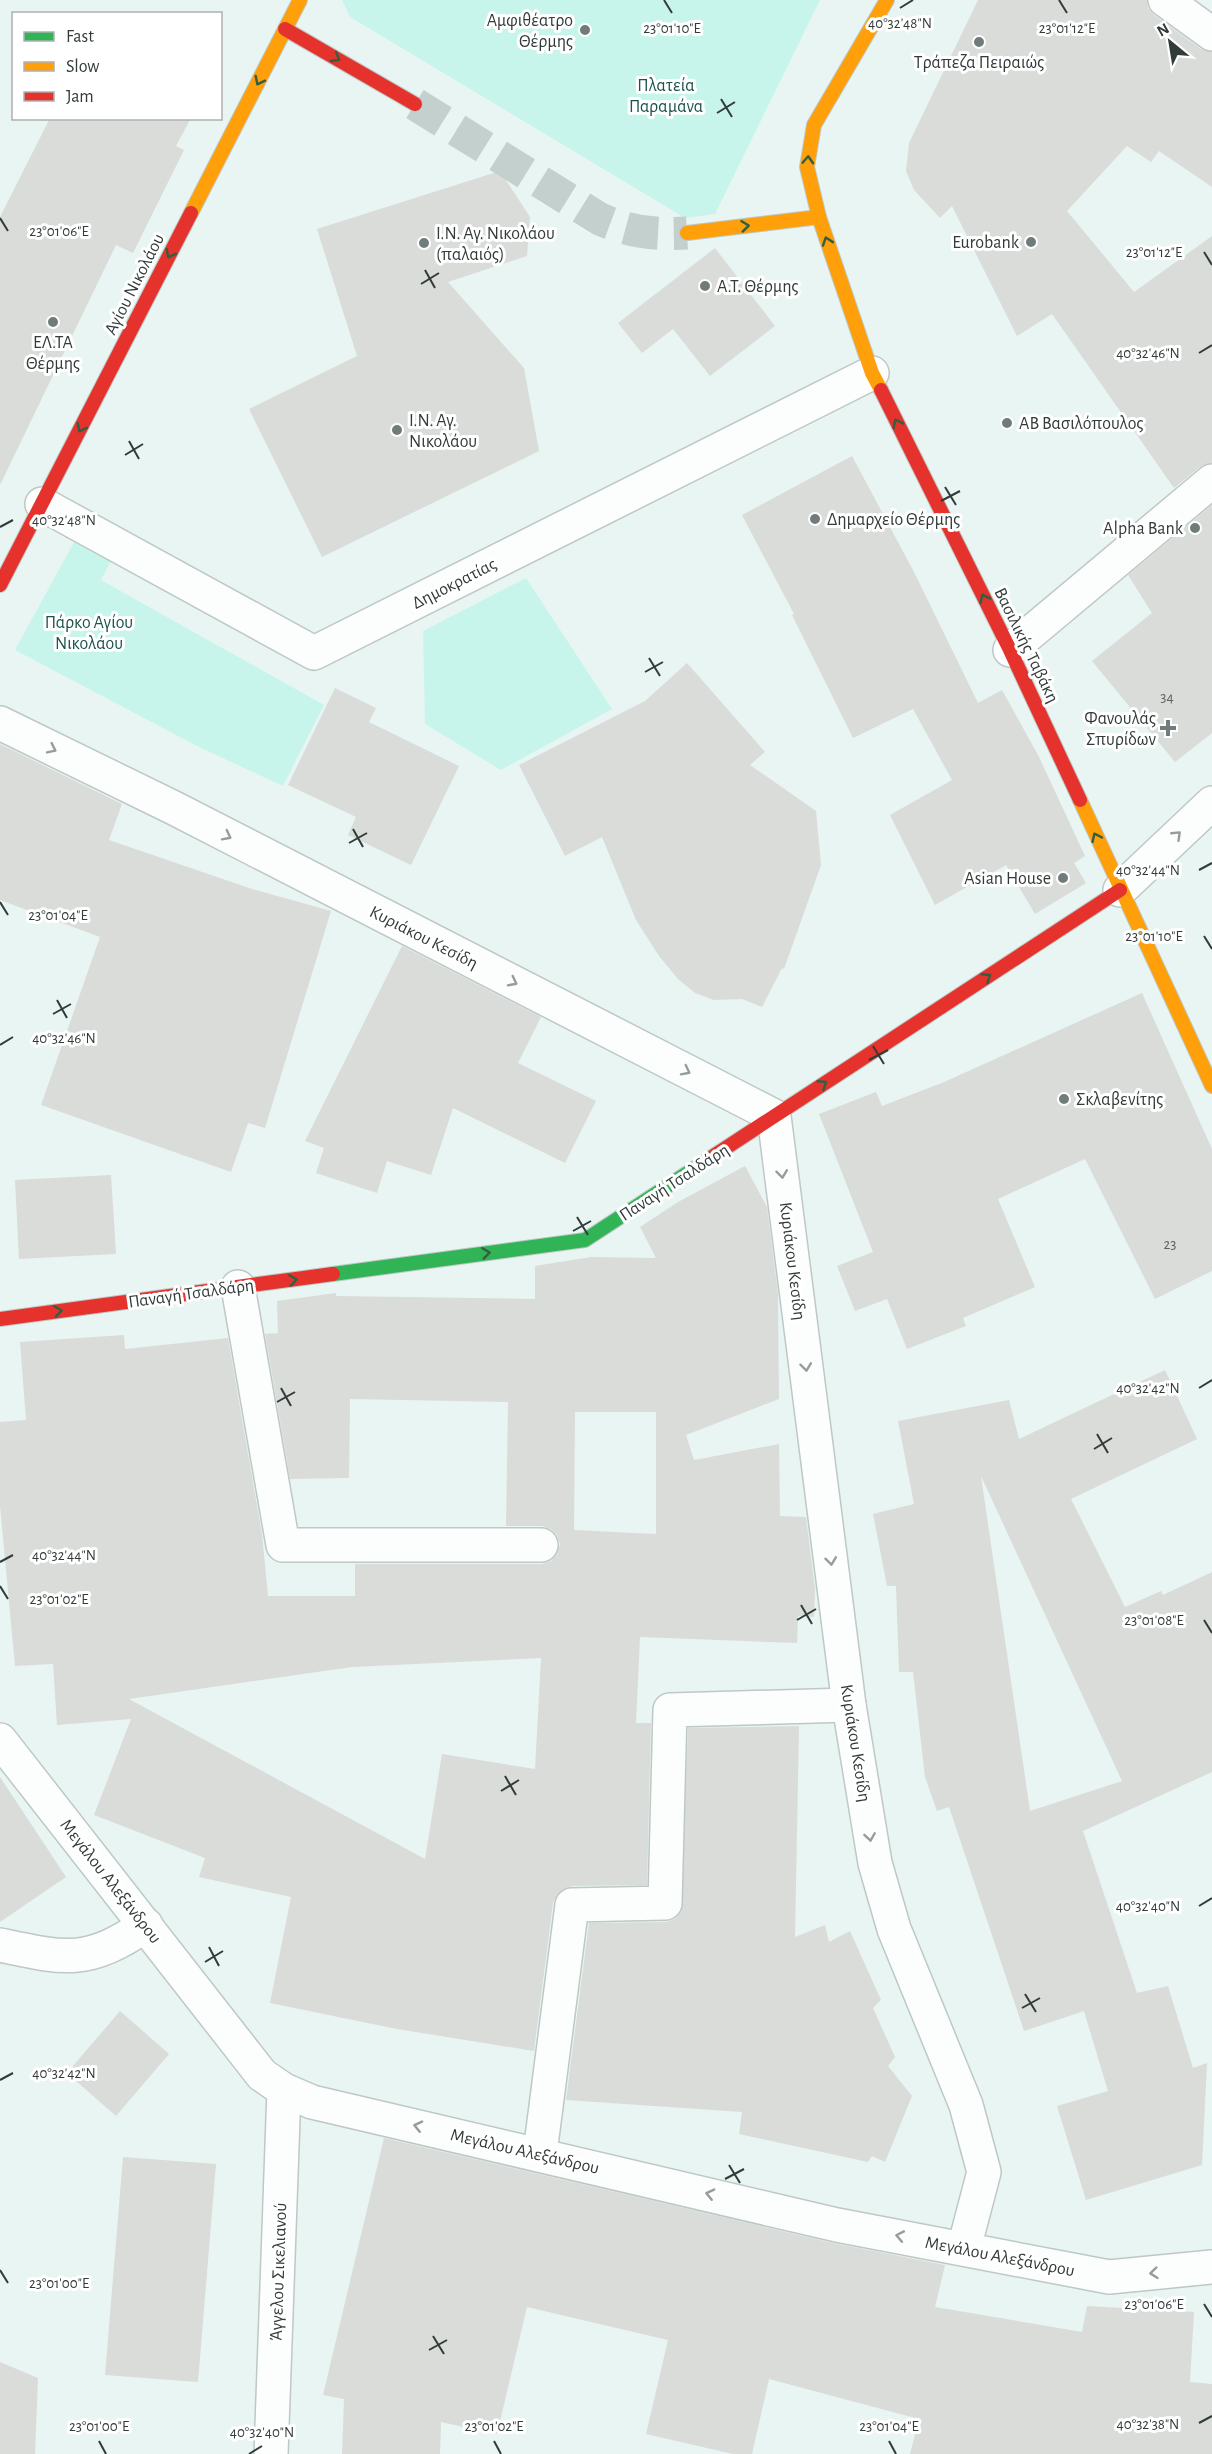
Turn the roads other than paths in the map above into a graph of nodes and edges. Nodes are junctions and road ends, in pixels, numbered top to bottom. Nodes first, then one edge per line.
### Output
1 (300, 0) edge
2 (887, 0) edge
3 (1165, 0) edge
4 (285, 28) junction
5 (1212, 34) edge
6 (415, 104) tunnel mouth
7 (819, 217) junction
8 (687, 233) tunnel mouth
9 (872, 373) junction
10 (1212, 481) edge
11 (42, 504) junction
12 (0, 585) edge
13 (1010, 650) junction
14 (0, 723) edge
15 (1212, 802) edge
16 (1120, 890) junction
17 (1212, 1086) edge
18 (774, 1116) junction
19 (238, 1287) junction
20 (0, 1319) edge
21 (541, 1545) dead end
22 (849, 1705) junction
23 (0, 1740) edge
24 (146, 1925) junction
25 (0, 1945) edge
26 (284, 2090) junction
27 (540, 2153) junction
28 (964, 2248) junction
29 (1212, 2267) edge
30 (271, 2454) edge

1 - 4 street, Αγίου Νικολάου
7 -> 2 street
3 - 5 street
4 -> 6 street
4 -> 11 street, Αγίου Νικολάου
8 -> 7 street
9 -> 7 street, Βασιλικής Ταβάκη
9 - 11 street, Δημοκρατίας
13 -> 9 street, Βασιλικής Ταβάκη
10 - 13 street
11 - 12 street, Αγίου Νικολάου
16 -> 13 street, Βασιλικής Ταβάκη
14 -> 18 street, Κυριάκου Κεσίδη
16 -> 15 street, Παναγή Τσαλδάρη
16 - 17 street, Βασιλικής Ταβάκη
18 -> 16 street, Παναγή Τσαλδάρη
19 -> 18 street, Παναγή Τσαλδάρη
18 -> 22 street, Κυριάκου Κεσίδη
20 -> 19 street, Παναγή Τσαλδάρη
19 - 21 street
22 - 27 street
22 -> 28 street, Κυριάκου Κεσίδη
23 - 24 street, Μεγάλου Αλεξάνδρου
24 - 25 street
24 - 26 street, Μεγάλου Αλεξάνδρου
27 -> 26 street, Μεγάλου Αλεξάνδρου
26 - 30 street, Άγγελου Σικελιανού
28 -> 27 street, Μεγάλου Αλεξάνδρου
29 -> 28 street, Μεγάλου Αλεξάνδρου

